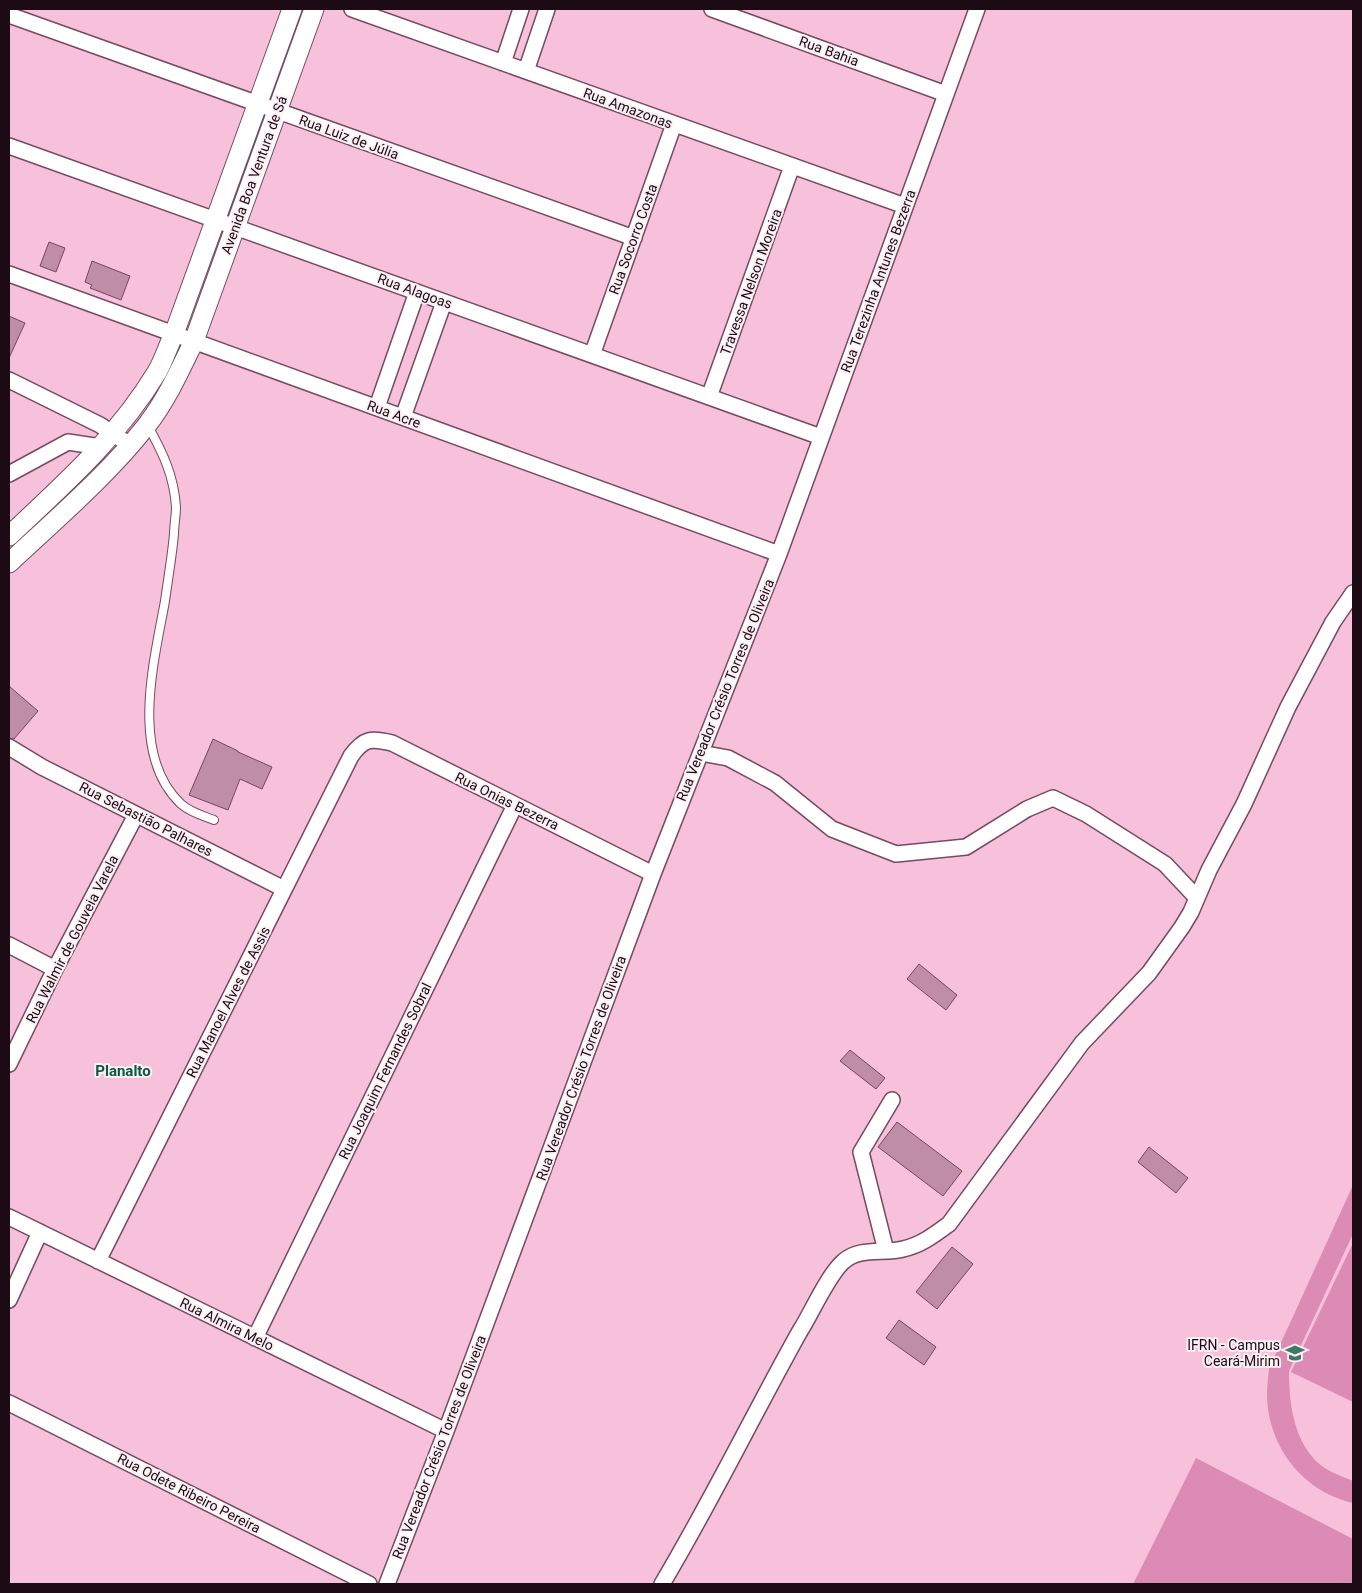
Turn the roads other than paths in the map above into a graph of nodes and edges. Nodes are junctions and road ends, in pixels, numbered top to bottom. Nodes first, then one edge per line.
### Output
1 (292, 9) edge
2 (314, 9) edge
3 (352, 9) edge
4 (521, 9) edge
5 (547, 9) edge
6 (712, 9) edge
7 (977, 9) edge
8 (743, 14) edge
9 (9, 15) edge
10 (503, 63) junction
11 (526, 71) junction
12 (946, 94) junction
13 (257, 105) junction
14 (277, 111) junction
15 (674, 124) junction
16 (9, 146) edge
17 (792, 166) junction
18 (905, 206) junction
19 (216, 219) junction
20 (235, 227) junction
21 (634, 238) junction
22 (9, 274) edge
23 (418, 292) junction
24 (444, 302) junction
25 (174, 334) junction
26 (194, 341) junction
27 (592, 355) junction
28 (9, 380) edge
29 (709, 397) junction
30 (377, 407) junction
31 (403, 417) junction
32 (148, 424) junction
33 (821, 437) junction
34 (108, 440) junction
35 (130, 445) junction
36 (9, 474) edge
37 (9, 536) edge
38 (779, 554) junction
39 (9, 563) edge
40 (1353, 593) edge
41 (359, 745) joint
42 (9, 747) edge
43 (701, 753) junction
44 (515, 805) junction
45 (136, 815) junction
46 (214, 820) dead end
47 (653, 874) junction
48 (284, 889) junction
49 (1197, 898) junction
50 (9, 945) edge
51 (56, 969) junction
52 (9, 1064) edge
53 (892, 1100) dead end
54 (9, 1217) edge
55 (40, 1232) junction
56 (886, 1251) junction
57 (98, 1261) junction
58 (9, 1300) edge
59 (255, 1338) junction
60 (9, 1403) edge
61 (446, 1431) junction
62 (368, 1584) edge
63 (387, 1584) edge
64 (662, 1584) edge

1 - 13 street, Avenida Boa Ventura de Sá
2 - 14 street, Avenida Boa Ventura de Sá
3 - 10 street, Rua Amazonas
4 - 10 street
5 - 11 street
6 - 8 street, Rua Bahia
7 - 12 street, Rua Terezinha Antunes Bezerra
8 - 12 street, Rua Bahia
9 - 13 street, Rua Luiz de Júlia
10 - 11 street, Rua Amazonas
11 - 15 street, Rua Amazonas
12 - 18 street, Rua Terezinha Antunes Bezerra
13 - 14 street, Rua Luiz de Júlia
13 - 19 street, Avenida Boa Ventura de Sá
14 - 20 street, Avenida Boa Ventura de Sá
14 - 21 street, Rua Luiz de Júlia
15 - 17 street, Rua Amazonas
15 - 21 street, Rua Socorro Costa
16 - 19 street, Rua Alagoas
17 - 18 street, Rua Amazonas
17 - 29 street, Travessa Nelson Moreira
18 - 33 street, Rua Terezinha Antunes Bezerra
19 - 20 street, Rua Alagoas
19 - 25 street, Avenida Boa Ventura de Sá
20 - 23 street, Rua Alagoas
20 - 26 street, Avenida Boa Ventura de Sá
21 - 27 street, Rua Socorro Costa
22 - 25 street, Rua Acre
23 - 24 street, Rua Alagoas
23 - 30 street
24 - 27 street, Rua Alagoas
24 - 31 street
25 - 26 street, Rua Acre
25 - 34 street, Avenida Boa Ventura de Sá
26 - 30 street, Rua Acre
26 - 32 street, Avenida Boa Ventura de Sá
27 - 29 street, Rua Alagoas
28 - 34 street
29 - 33 street, Rua Alagoas
30 - 31 street, Rua Acre
31 - 38 street, Rua Acre
32 - 35 street, Avenida Boa Ventura de Sá
32 - 46 lane
33 - 38 street, Rua Terezinha Antunes Bezerra
34 - 35 street
34 - 36 street
34 - 37 street, Avenida Boa Ventura de Sá
35 - 39 street, Avenida Boa Ventura de Sá
38 - 43 street, Rua Vereador Crésio Torres de Oliveira
40 - 49 street
41 - 44 street, Rua Onias Bezerra
41 - 48 street, Rua Manoel Alves de Assis
42 - 45 street, Rua Sebastião Palhares
43 - 47 street, Rua Vereador Crésio Torres de Oliveira
43 - 49 street
44 - 47 street, Rua Onias Bezerra
44 - 59 street, Rua Joaquim Fernandes Sobral
45 - 48 street, Rua Sebastião Palhares
45 - 51 street, Rua Walmir de Gouveia Varela
47 - 61 street, Rua Vereador Crésio Torres de Oliveira
48 - 57 street, Rua Manoel Alves de Assis
49 - 56 street
50 - 51 street
51 - 52 street, Rua Walmir de Gouveia Varela
53 - 56 street
54 - 55 street, Rua Almira Melo
55 - 57 street, Rua Almira Melo
55 - 58 street
56 - 64 street
57 - 59 street, Rua Almira Melo
59 - 61 street, Rua Almira Melo
60 - 62 street, Rua Odete Ribeiro Pereira
61 - 63 street, Rua Vereador Crésio Torres de Oliveira

